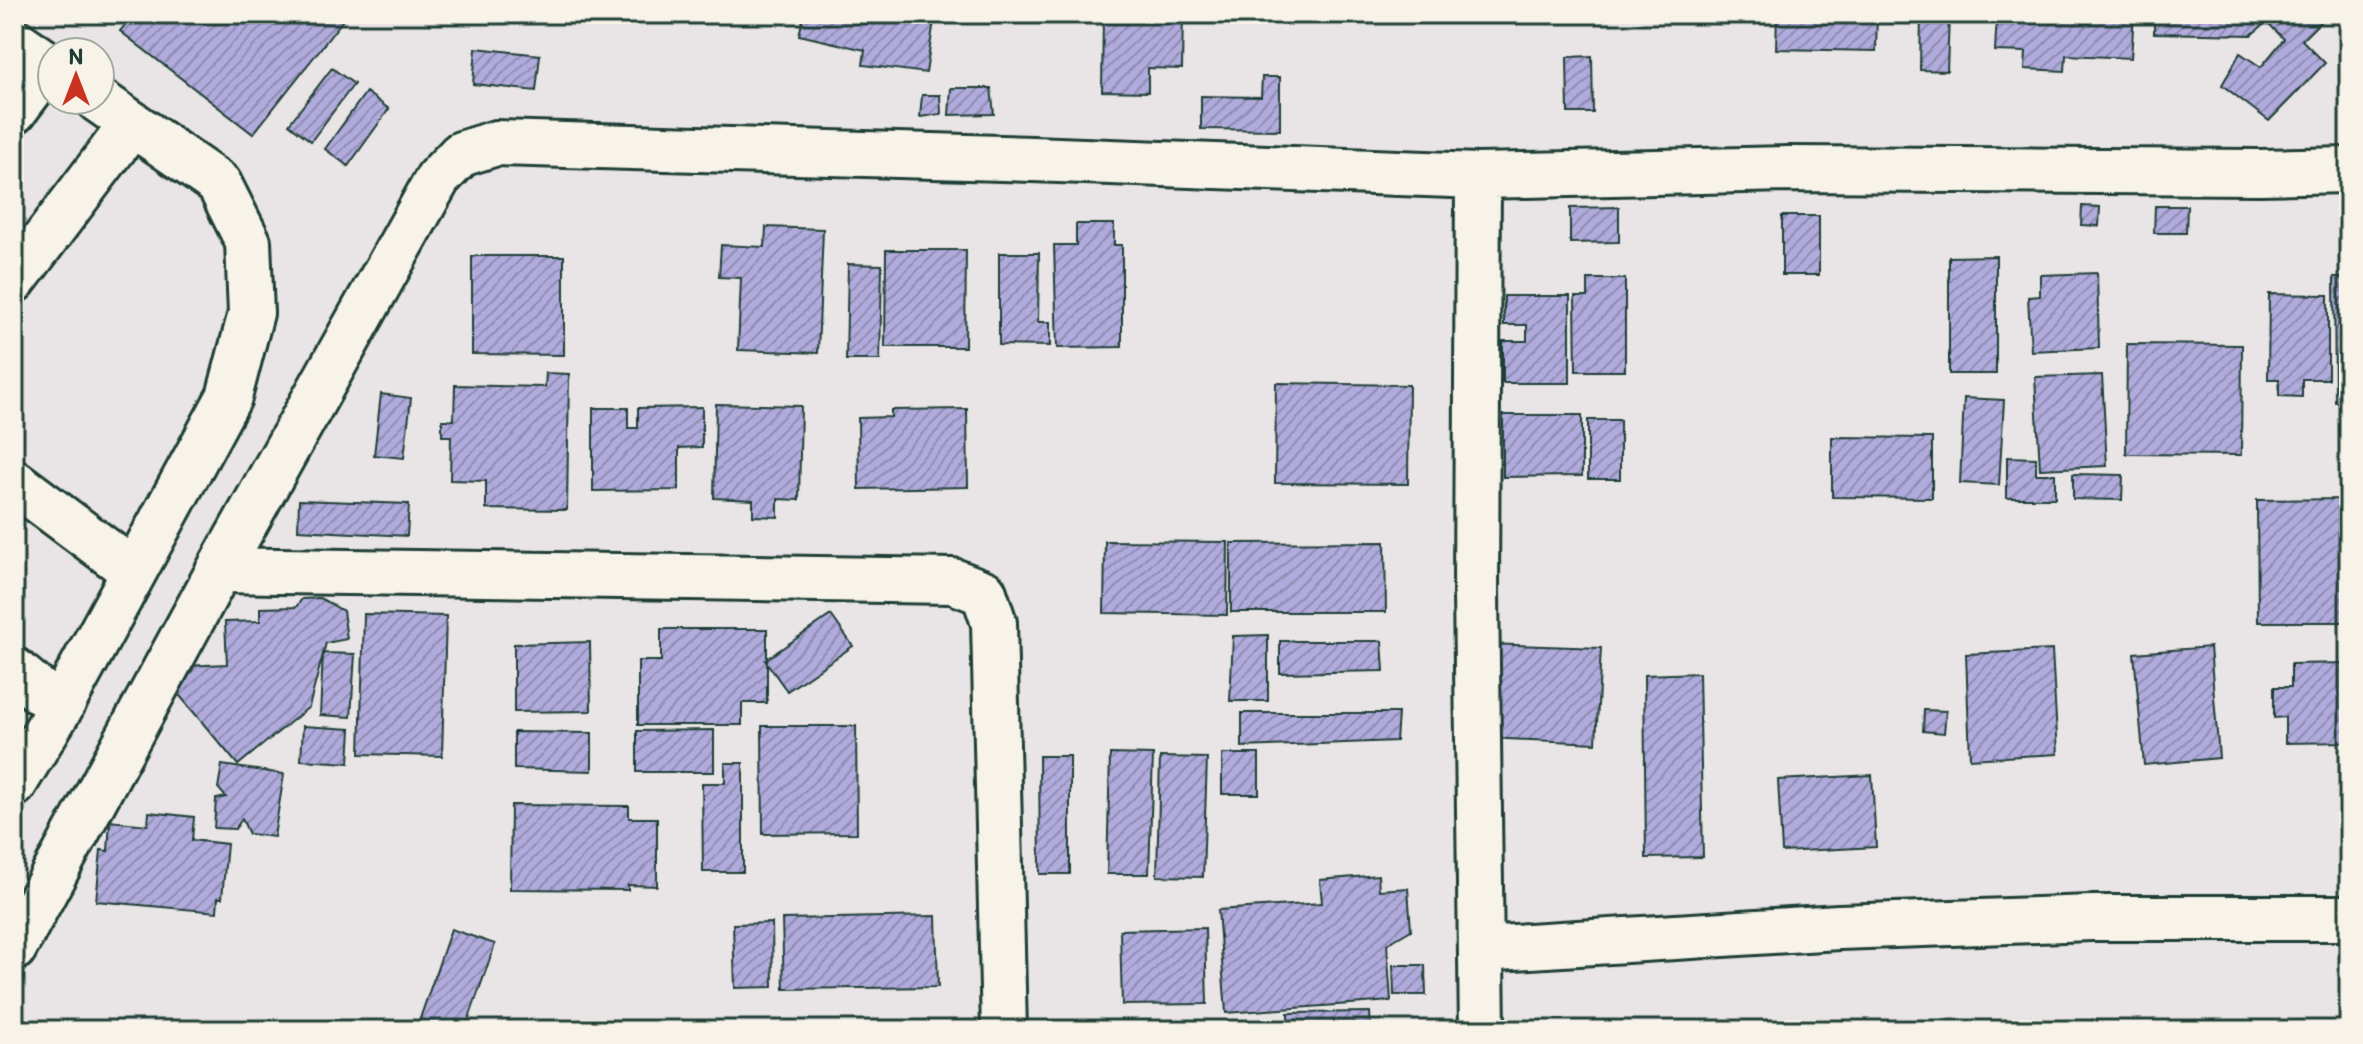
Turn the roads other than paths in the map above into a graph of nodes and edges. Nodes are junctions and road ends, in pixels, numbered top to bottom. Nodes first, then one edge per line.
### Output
1 (36, 62) edge
2 (14, 111) edge
3 (116, 113) edge
4 (113, 116) edge
5 (2349, 170) edge
6 (1478, 176) junction
7 (14, 280) edge
8 (14, 482) edge
9 (219, 570) junction
10 (133, 571) junction
11 (14, 670) edge
12 (60, 708) junction
13 (14, 784) edge
14 (2349, 918) edge
15 (14, 948) edge
16 (1481, 949) junction
17 (1004, 1030) edge
18 (1482, 1030) edge

1 - 2 street
3 - 10 street
4 - 7 street
5 - 6 street
6 - 9 street
6 - 16 street
8 - 10 street
9 - 15 street
9 - 17 street
10 - 12 street
11 - 12 street
12 - 13 street
14 - 16 street
16 - 18 street

